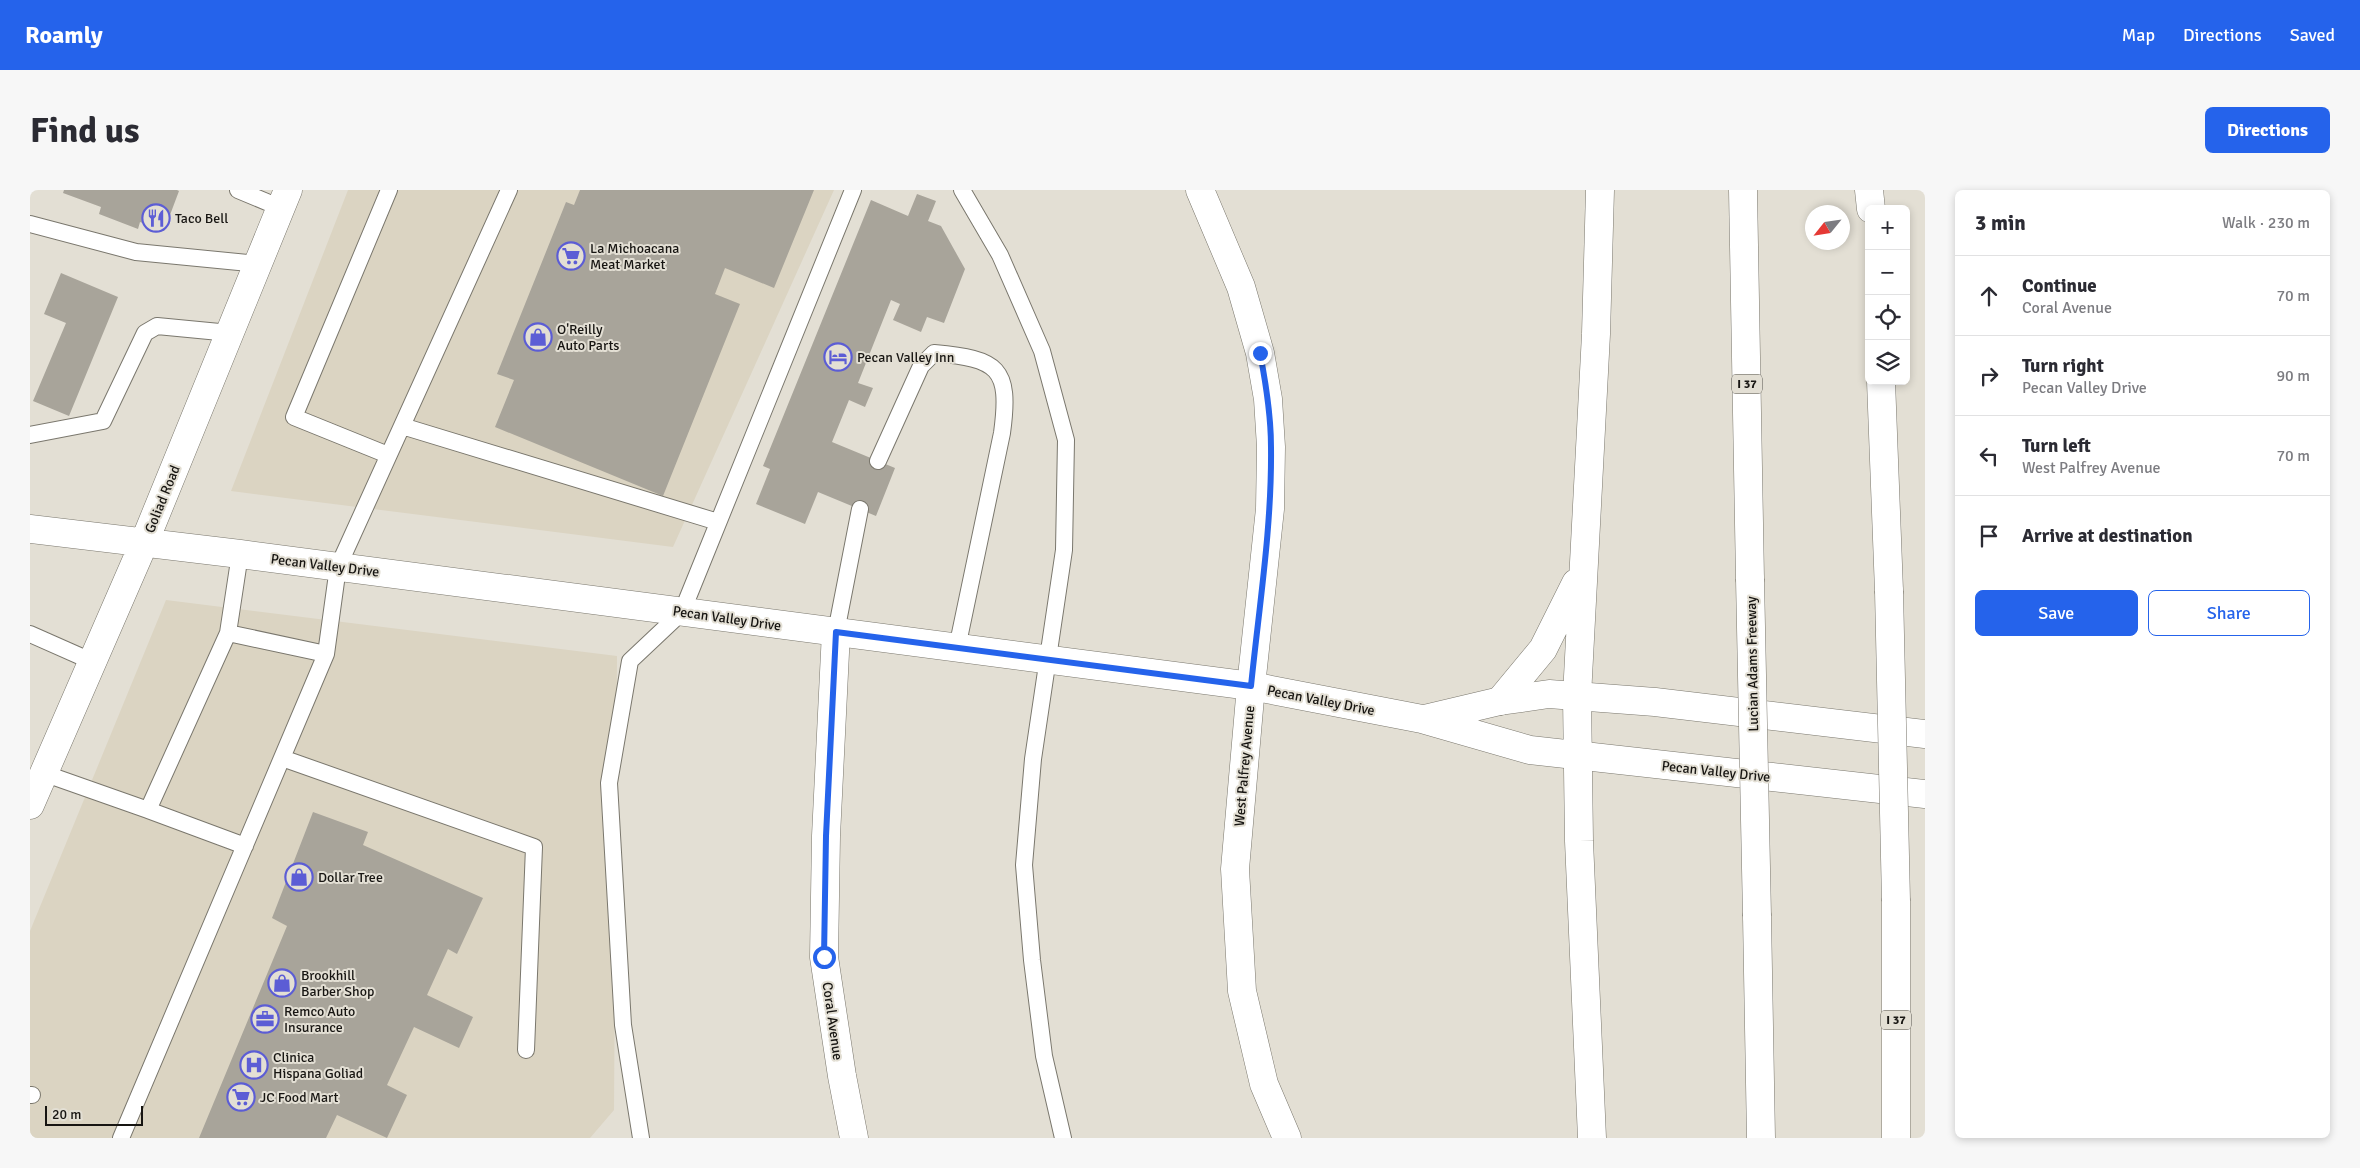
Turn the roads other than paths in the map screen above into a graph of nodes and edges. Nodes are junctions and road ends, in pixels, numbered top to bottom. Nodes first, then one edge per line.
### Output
1 (238, 190) edge
2 (389, 190) edge
3 (510, 190) edge
4 (853, 190) edge
5 (962, 190) edge
6 (1200, 190) edge
7 (1600, 190) edge
8 (1743, 190) edge
9 (1869, 190) edge
10 (285, 199) edge
11 (1871, 205) edge
12 (30, 224) edge
13 (258, 264) junction
14 (230, 333) junction
15 (1881, 385) edge
16 (402, 426) junction
17 (30, 435) edge
18 (388, 456) junction
19 (878, 461) dead end
20 (860, 509) dead end
21 (718, 522) junction
22 (30, 529) edge
23 (144, 543) junction
24 (240, 554) junction
25 (338, 567) junction
26 (1582, 571) junction
27 (682, 612) junction
28 (836, 632) junction
29 (228, 633) junction
30 (30, 634) edge
31 (957, 648) junction
32 (326, 654) junction
33 (1048, 660) junction
34 (91, 661) junction
35 (1251, 686) junction
36 (1577, 696) junction
37 (1500, 702) junction
38 (1422, 719) junction
39 (1925, 734) edge
40 (1578, 756) junction
41 (282, 758) junction
42 (43, 773) junction
43 (1925, 794) edge
44 (30, 805) edge
45 (148, 810) junction
46 (245, 846) junction
47 (526, 1050) dead end
48 (121, 1138) edge
49 (642, 1138) edge
50 (854, 1138) edge
51 (1063, 1138) edge
52 (1287, 1138) edge
53 (1592, 1138) edge
54 (1761, 1138) edge
55 (1896, 1138) edge

1 - 10 lane
2 - 18 lane
3 - 16 lane
4 - 21 lane
5 - 33 lane
6 - 35 main road, West Palfrey Avenue
7 - 26 main road
8 - 54 main road, Lucian Adams Freeway / I 37, bridge
9 - 11 main road
10 - 13 main road, Goliad Road
12 - 13 lane
13 - 14 main road, Goliad Road
14 - 17 lane
14 - 23 main road, Goliad Road
15 - 55 main road, I 37, bridge
16 - 18 lane
16 - 21 lane
18 - 25 lane
19 - 31 lane
20 - 28 lane
21 - 27 lane
22 - 23 main road, Pecan Valley Drive
23 - 24 main road, Pecan Valley Drive
23 - 34 main road, Goliad Road
24 - 25 main road, Pecan Valley Drive
24 - 29 lane
25 - 27 main road, Pecan Valley Drive
25 - 32 lane
26 - 36 main road
26 - 37 main road
27 - 28 main road, Pecan Valley Drive
27 - 49 lane
28 - 31 main road, Pecan Valley Drive
28 - 50 main road, Coral Avenue
29 - 32 lane
29 - 45 lane
30 - 34 lane
31 - 33 main road, Pecan Valley Drive
32 - 41 lane
33 - 35 main road, Pecan Valley Drive
33 - 51 lane
34 - 42 main road, Goliad Road
35 - 38 main road, Pecan Valley Drive
35 - 52 main road, West Palfrey Avenue
36 - 37 main road, Pecan Valley Drive
36 - 39 main road, Pecan Valley Drive
36 - 40 main road
37 - 38 main road, Pecan Valley Drive
38 - 40 main road, Pecan Valley Drive
40 - 43 main road, Pecan Valley Drive
40 - 53 main road
41 - 46 lane
41 - 47 lane
42 - 44 main road, Goliad Road
42 - 45 lane
45 - 46 lane
46 - 48 lane

